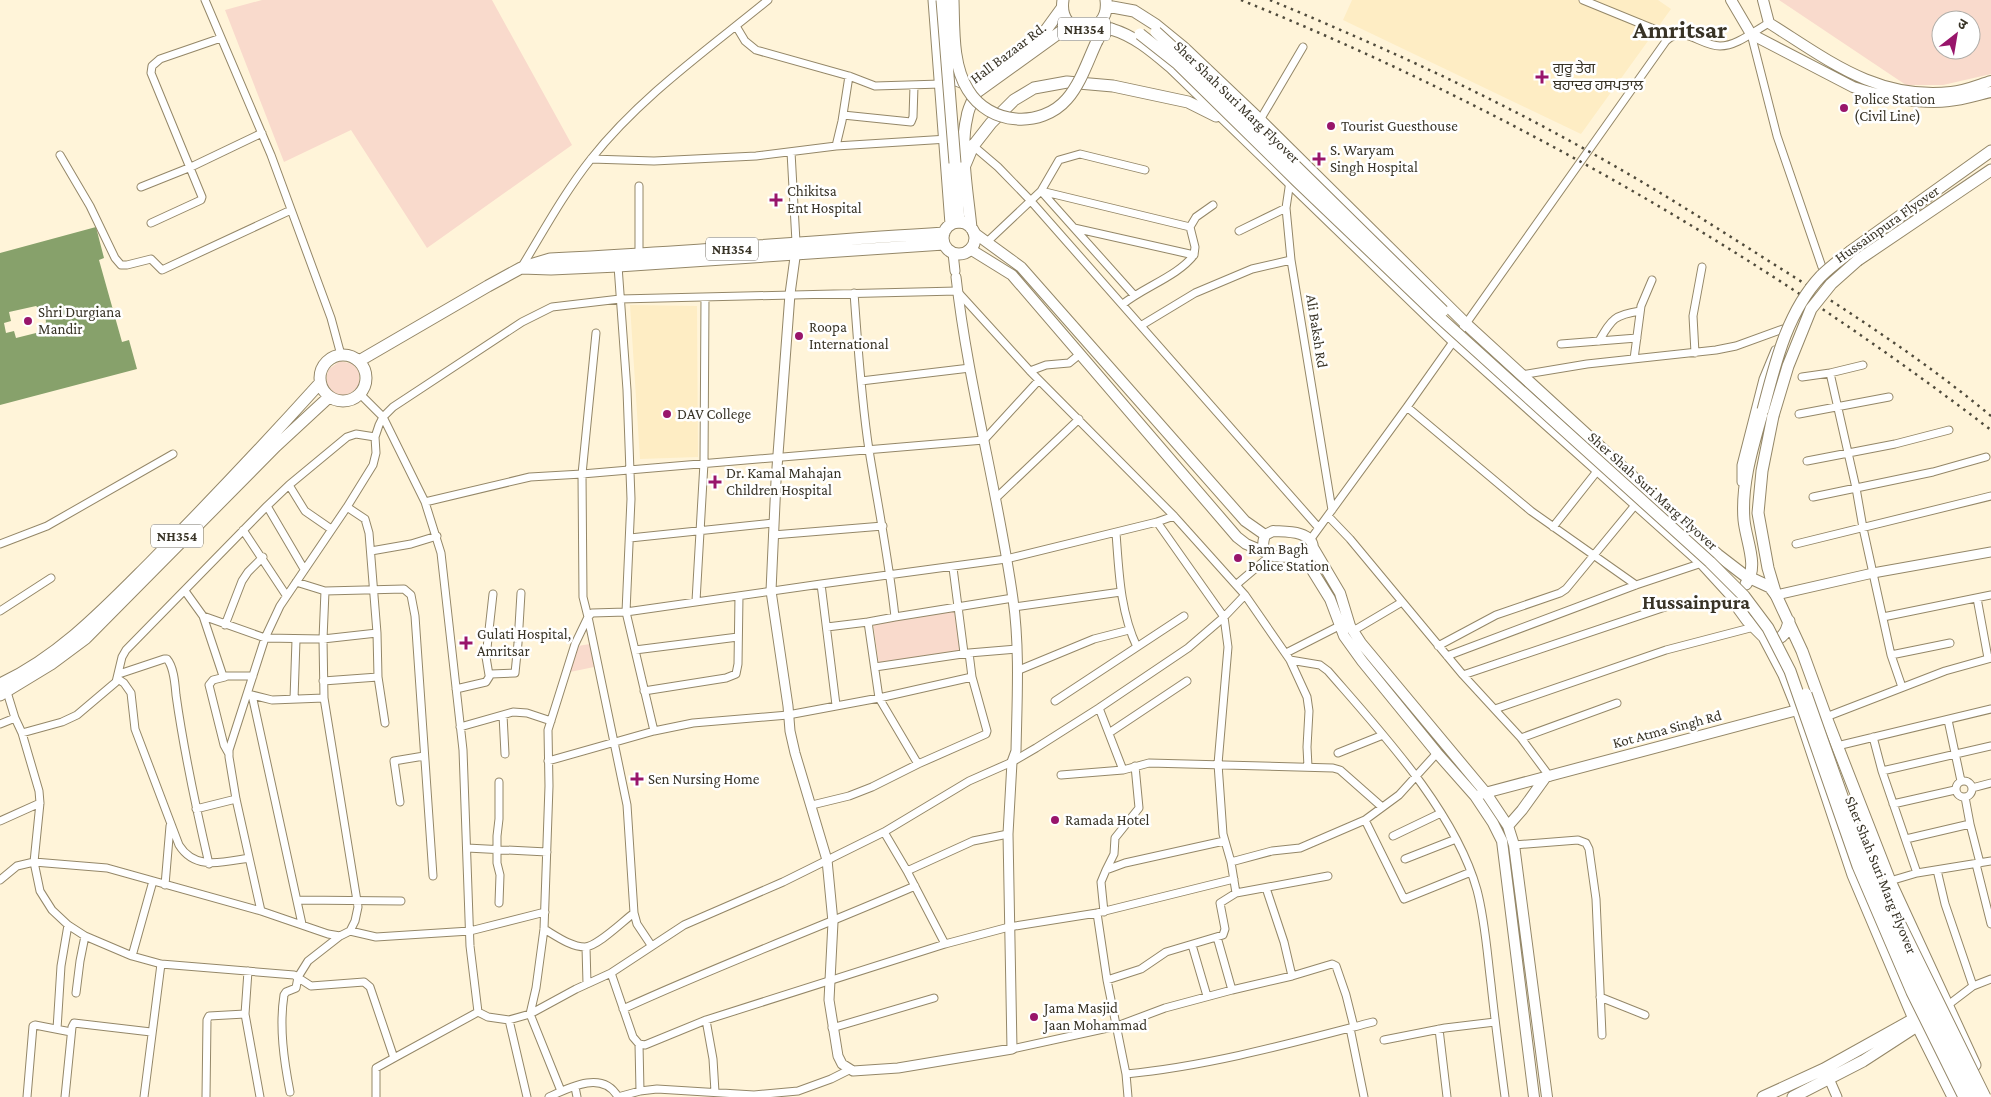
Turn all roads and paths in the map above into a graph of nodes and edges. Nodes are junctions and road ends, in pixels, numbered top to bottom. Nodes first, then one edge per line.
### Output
1 (205, 0) edge
2 (768, 0) edge
3 (934, 0) edge
4 (942, 0) edge
5 (953, 0) edge
6 (1584, 0) edge
7 (1731, 0) edge
8 (1763, 0) edge
9 (1106, 3) edge
10 (1062, 4) edge
11 (1126, 9) junction
12 (1769, 24) junction
13 (1070, 25) junction
14 (736, 26) junction
15 (1111, 28) junction
16 (1751, 34) junction
17 (1671, 36) junction
18 (221, 38) junction
19 (1302, 47) dead end
20 (848, 76) junction
21 (941, 79) junction
22 (1991, 81) edge
23 (914, 86) junction
24 (1991, 92) edge
25 (843, 115) junction
26 (1260, 120) junction
27 (1227, 121) junction
28 (262, 133) junction
29 (945, 140) junction
30 (969, 142) junction
31 (836, 146) junction
32 (1991, 151) edge
33 (791, 152) junction
34 (60, 155) dead end
35 (1297, 156) junction
36 (591, 159) junction
37 (960, 164) junction
38 (191, 167) junction
39 (1144, 170) dead end
40 (1986, 176) edge
41 (1289, 183) junction
42 (639, 186) dead end
43 (141, 187) dead end
44 (1041, 191) junction
45 (1030, 200) junction
46 (1213, 205) dead end
47 (1286, 208) junction
48 (291, 210) junction
49 (150, 222) dead end
50 (1190, 227) junction
51 (1074, 228) junction
52 (972, 230) junction
53 (950, 231) junction
54 (1239, 231) dead end
55 (987, 242) junction
56 (796, 248) junction
57 (970, 249) junction
58 (953, 252) junction
59 (639, 255) junction
60 (1194, 255) junction
61 (1291, 260) junction
62 (618, 266) junction
63 (1702, 267) dead end
64 (1822, 267) dead end
65 (521, 268) junction
66 (1652, 280) dead end
67 (957, 291) junction
68 (854, 293) junction
69 (790, 294) junction
70 (1134, 295) junction
71 (705, 297) junction
72 (620, 299) junction
73 (1123, 304) junction
74 (1640, 311) junction
75 (1466, 324) junction
76 (1142, 325) junction
77 (596, 333) dead end
78 (1637, 338) junction
79 (1454, 341) junction
80 (1600, 341) junction
81 (1562, 344) dead end
82 (1695, 353) junction
83 (1080, 354) junction
84 (341, 355) junction
85 (1634, 359) junction
86 (359, 361) junction
87 (1863, 365) dead end
88 (970, 368) junction
89 (1030, 371) junction
90 (1830, 373) junction
91 (1521, 375) junction
92 (1802, 377) dead end
93 (1039, 380) junction
94 (860, 381) junction
95 (320, 383) junction
96 (360, 394) junction
97 (329, 397) junction
98 (1889, 397) dead end
99 (1408, 407) junction
100 (1837, 408) junction
101 (1768, 413) junction
102 (1799, 414) dead end
103 (383, 417) junction
104 (1079, 419) junction
105 (1949, 430) dead end
106 (375, 437) junction
107 (984, 440) junction
108 (869, 450) junction
109 (173, 454) dead end
110 (1847, 454) junction
111 (778, 457) junction
112 (1986, 457) dead end
113 (1807, 461) dead end
114 (704, 463) junction
115 (630, 469) junction
116 (1598, 470) junction
117 (582, 474) junction
118 (289, 484) junction
119 (1856, 488) junction
120 (1991, 496) edge
121 (1813, 497) dead end
122 (996, 498) junction
123 (425, 502) junction
124 (1636, 504) junction
125 (267, 506) junction
126 (347, 507) junction
127 (1330, 513) junction
128 (1174, 516) junction
129 (1156, 522) junction
130 (773, 523) junction
131 (883, 526) junction
132 (1318, 527) junction
133 (1553, 527) junction
134 (1863, 528) junction
135 (331, 529) junction
136 (243, 530) junction
137 (701, 530) junction
138 (1116, 533) junction
139 (773, 535) junction
140 (1264, 535) junction
141 (437, 536) junction
142 (630, 538) junction
143 (1748, 542) junction
144 (0, 544) edge
145 (1312, 544) junction
146 (1796, 544) dead end
147 (372, 551) junction
148 (1991, 552) edge
149 (1267, 554) junction
150 (1594, 555) junction
151 (262, 557) junction
152 (1304, 557) junction
153 (1006, 560) junction
154 (1702, 563) junction
155 (953, 568) junction
156 (304, 569) junction
157 (1873, 573) junction
158 (890, 574) junction
159 (51, 578) dead end
160 (1751, 581) junction
161 (296, 582) junction
162 (821, 584) junction
163 (1237, 584) junction
164 (1636, 585) junction
165 (374, 589) junction
166 (185, 591) junction
167 (325, 591) junction
168 (771, 591) junction
169 (1121, 592) junction
170 (521, 593) dead end
171 (493, 594) dead end
172 (286, 595) junction
173 (1245, 595) junction
174 (1776, 595) junction
175 (1991, 595) edge
176 (739, 596) junction
177 (1734, 598) junction
178 (1977, 598) junction
179 (696, 601) junction
180 (1402, 602) junction
181 (1014, 603) junction
182 (1677, 603) dead end
183 (958, 608) junction
184 (0, 611) edge
185 (626, 612) junction
186 (203, 616) junction
187 (1184, 616) dead end
188 (588, 617) junction
189 (894, 617) junction
190 (1224, 617) junction
191 (1883, 617) junction
192 (1789, 621) junction
193 (868, 622) junction
194 (225, 625) junction
195 (1347, 626) junction
196 (1754, 627) junction
197 (827, 628) junction
198 (1128, 630) junction
199 (376, 633) junction
200 (738, 637) junction
201 (1764, 637) junction
202 (265, 638) junction
203 (323, 639) junction
204 (296, 640) junction
205 (1950, 643) dead end
206 (1438, 646) junction
207 (1137, 647) junction
208 (1017, 649) junction
209 (635, 650) junction
210 (967, 653) junction
211 (1891, 655) junction
212 (1288, 656) junction
213 (1447, 656) junction
214 (1989, 658) edge
215 (875, 667) junction
216 (1019, 670) junction
217 (490, 675) junction
218 (1463, 675) junction
219 (253, 676) junction
220 (119, 677) junction
221 (225, 677) junction
222 (378, 677) junction
223 (972, 677) junction
224 (323, 681) junction
225 (1187, 681) dead end
226 (2, 686) edge
227 (1902, 687) junction
228 (456, 689) junction
229 (644, 691) junction
230 (250, 695) junction
231 (324, 698) junction
232 (878, 698) junction
233 (294, 699) junction
234 (1055, 701) dead end
235 (1617, 703) dead end
236 (1822, 704) junction
237 (836, 706) junction
238 (1099, 708) junction
239 (1495, 709) junction
240 (1991, 709) edge
241 (1798, 710) junction
242 (788, 714) junction
243 (503, 715) junction
244 (1826, 717) junction
245 (15, 718) junction
246 (1948, 720) junction
247 (551, 721) junction
248 (384, 723) dead end
249 (0, 724) edge
250 (460, 727) junction
251 (654, 731) junction
252 (22, 732) junction
253 (1109, 733) junction
254 (1383, 735) junction
255 (1873, 737) junction
256 (1521, 738) junction
257 (613, 744) junction
258 (1837, 746) junction
259 (1991, 746) edge
260 (1338, 753) dead end
261 (1437, 753) junction
262 (229, 754) junction
263 (505, 754) dead end
264 (1956, 754) junction
265 (424, 756) junction
266 (548, 761) junction
267 (1012, 762) junction
268 (918, 764) junction
269 (1218, 764) junction
270 (1135, 766) junction
271 (1308, 767) junction
272 (1123, 770) junction
273 (1882, 771) junction
274 (1061, 775) dead end
275 (1415, 777) junction
276 (1548, 777) junction
277 (1961, 781) junction
278 (499, 782) dead end
279 (1991, 784) edge
280 (1972, 788) junction
281 (1956, 790) junction
282 (1486, 793) junction
283 (1475, 796) junction
284 (1965, 797) junction
285 (236, 799) junction
286 (400, 802) dead end
287 (40, 803) junction
288 (1893, 804) junction
289 (812, 805) junction
290 (1382, 807) junction
291 (196, 809) junction
292 (1441, 813) junction
293 (1365, 820) junction
294 (0, 821) edge
295 (171, 823) junction
296 (1970, 824) junction
297 (1508, 826) junction
298 (884, 832) junction
299 (1008, 834) junction
300 (1393, 836) dead end
301 (1456, 839) junction
302 (1906, 839) junction
303 (1224, 841) junction
304 (1514, 845) junction
305 (467, 848) junction
306 (498, 850) junction
307 (546, 852) junction
308 (249, 858) junction
309 (1405, 859) dead end
310 (827, 860) junction
311 (1991, 861) edge
312 (34, 862) junction
313 (1231, 862) junction
314 (1978, 863) junction
315 (209, 864) junction
316 (1106, 870) junction
317 (1937, 870) junction
318 (907, 871) junction
319 (1471, 872) junction
320 (1917, 873) junction
321 (433, 876) dead end
322 (1328, 876) dead end
323 (1234, 879) junction
324 (0, 880) edge
325 (153, 881) junction
326 (1890, 881) junction
327 (165, 885) junction
328 (915, 886) junction
329 (1266, 888) junction
330 (1877, 889) junction
331 (1236, 893) junction
332 (298, 900) junction
333 (357, 900) junction
334 (402, 901) dead end
335 (499, 903) dead end
336 (261, 911) junction
337 (545, 912) junction
338 (634, 913) junction
339 (1101, 913) junction
340 (833, 922) junction
341 (302, 924) junction
342 (1991, 924) edge
343 (68, 925) junction
344 (1009, 927) junction
345 (544, 930) junction
346 (470, 931) junction
347 (350, 932) junction
348 (86, 936) junction
349 (340, 936) junction
350 (1217, 937) junction
351 (945, 944) junction
352 (651, 945) junction
353 (1192, 945) junction
354 (586, 947) junction
355 (132, 956) junction
356 (161, 964) junction
357 (248, 971) junction
358 (612, 973) junction
359 (1292, 976) junction
360 (298, 977) junction
361 (1991, 978) edge
362 (830, 980) junction
363 (1107, 980) junction
364 (587, 984) junction
365 (1973, 986) junction
366 (1232, 990) junction
367 (76, 993) dead end
368 (1207, 996) junction
369 (1600, 997) junction
370 (934, 998) dead end
371 (1946, 1003) junction
372 (624, 1009) junction
373 (478, 1012) junction
374 (245, 1014) junction
375 (530, 1014) junction
376 (1644, 1015) dead end
377 (509, 1020) junction
378 (706, 1020) junction
379 (1373, 1022) dead end
380 (1495, 1022) junction
381 (1916, 1023) junction
382 (1117, 1026) junction
383 (1352, 1027) junction
384 (832, 1028) junction
385 (57, 1029) junction
386 (1439, 1029) junction
387 (71, 1032) junction
388 (151, 1032) junction
389 (1602, 1035) dead end
390 (1384, 1040) dead end
391 (639, 1044) junction
392 (1012, 1050) junction
393 (394, 1058) junction
394 (848, 1070) junction
395 (1126, 1074) junction
396 (1826, 1074) junction
397 (575, 1087) junction
398 (561, 1091) junction
399 (640, 1091) junction
400 (290, 1092) dead end
401 (715, 1092) junction
402 (1988, 1094) edge
403 (27, 1097) edge
404 (65, 1097) edge
405 (144, 1097) edge
406 (206, 1097) edge
407 (260, 1097) edge
408 (376, 1097) edge
409 (527, 1097) edge
410 (549, 1097) edge
411 (577, 1097) edge
412 (1128, 1097) edge
413 (1364, 1097) edge
414 (1447, 1097) edge
415 (1505, 1097) edge
416 (1534, 1097) edge
417 (1547, 1097) edge
418 (1763, 1097) edge
419 (1793, 1097) edge
420 (1837, 1097) edge
421 (1952, 1097) edge
422 (1964, 1097) edge
423 (1974, 1097) edge

1 - 18 street
2 - 14 street
3 - 21 main road
4 - 37 main road, bridge
5 - 15 main road, bridge
6 - 17 street
7 - 16 main road
8 - 12 main road
9 - 11 main road
9 - 13 main road, NH354
10 - 13 main road, NH354
10 - 21 main road, Hall Bazaar Rd. / NH354
11 - 26 main road
11 - 330 main road, Sher Shah Suri Marg Flyover, bridge
12 - 16 street
12 - 22 main road
13 - 30 main road, Hall Bazaar Rd. / NH354
14 - 20 street
14 - 36 street
15 - 27 main road
15 - 422 main road, Sher Shah Suri Marg Flyover, bridge
16 - 17 street
16 - 24 main road
16 - 64 street
17 - 75 street
18 - 28 street
18 - 38 street
19 - 26 street
20 - 23 street
20 - 25 street
21 - 23 street
21 - 29 main road
23 - 25 street
25 - 31 street
26 - 35 main road
27 - 30 main road
27 - 41 main road
28 - 38 street
28 - 48 street
29 - 30 street
29 - 31 street
29 - 53 main road
30 - 37 main road, NH354
30 - 45 street
31 - 33 street
32 - 101 main road, Hussainpura Flyover, bridge
33 - 36 street
33 - 56 street
34 - 48 street
35 - 41 street, Ali Baksh Rd
35 - 75 main road
36 - 65 street
37 - 52 main road, NH354
37 - 53 main road
38 - 43 street
38 - 49 street
39 - 44 street
40 - 101 main road, Hussainpura Flyover, bridge
41 - 47 street, Ali Baksh Rd
41 - 79 main road
42 - 59 street
44 - 45 street
44 - 50 street
44 - 51 street
45 - 55 street
45 - 73 street
46 - 50 street
47 - 54 street
47 - 61 street, Ali Baksh Rd
48 - 84 street
50 - 60 street
51 - 60 street
51 - 70 street
52 - 53 main road
52 - 55 main road
52 - 57 main road, NH354
53 - 56 main road, NH354
53 - 58 main road
55 - 140 main road
56 - 59 main road, NH354
56 - 62 main road, NH354
56 - 69 street
57 - 58 main road
57 - 83 main road
58 - 67 street
59 - 65 main road, NH354
60 - 70 street
61 - 76 street
61 - 127 street, Ali Baksh Rd
62 - 65 main road, NH354
62 - 72 street
63 - 82 street
65 - 86 main road, NH354
66 - 74 street
67 - 68 street
67 - 88 street
67 - 89 street
68 - 69 street
68 - 94 street
69 - 71 street
69 - 111 street
70 - 73 street
71 - 72 street
71 - 114 street
72 - 103 street
72 - 115 street
73 - 76 street
74 - 78 street
74 - 80 street
75 - 79 street
75 - 91 main road
76 - 132 street
77 - 117 street
78 - 80 street
78 - 85 street
79 - 99 street
79 - 116 main road
80 - 81 street
82 - 85 street
82 - 143 street
83 - 89 street
83 - 149 main road
84 - 86 main road
84 - 95 main road, NH354
85 - 91 street
86 - 96 main road
87 - 90 street
88 - 94 street
88 - 107 street
89 - 93 street
90 - 92 street
90 - 100 street
91 - 160 main road
93 - 104 street
93 - 107 street
94 - 108 street
95 - 97 main road
95 - 226 main road, NH354
96 - 97 main road
96 - 103 street
97 - 226 main road, NH354
98 - 100 street
99 - 127 street
99 - 133 street
100 - 102 street
100 - 110 street
101 - 143 main road, Hussainpura Flyover
101 - 174 main road, Hussainpura Flyover
103 - 106 street
103 - 123 street
104 - 122 street
104 - 128 street
105 - 110 street
106 - 118 street
106 - 126 street
107 - 108 street
107 - 122 street
108 - 111 street
108 - 131 street
109 - 144 street
110 - 113 street
110 - 119 street
111 - 114 street
111 - 130 street
112 - 119 street
114 - 115 street
114 - 137 street
115 - 117 street
115 - 142 street
116 - 124 main road
116 - 133 street
117 - 123 street
117 - 188 street
118 - 125 street
118 - 135 street
119 - 121 street
119 - 134 street
120 - 134 street
122 - 153 street
123 - 141 street
124 - 150 street
124 - 154 main road
125 - 136 street
125 - 156 street
126 - 135 street
126 - 147 street
127 - 132 street
127 - 180 street
128 - 129 street
128 - 163 street
129 - 138 street
129 - 190 street
130 - 137 street
130 - 139 street
131 - 139 street
131 - 158 street
132 - 145 street
133 - 150 street
134 - 146 street
134 - 157 street
135 - 156 street
136 - 151 street
136 - 166 street
137 - 142 street
137 - 179 street
138 - 153 street
138 - 169 street
139 - 168 street
140 - 145 main road
140 - 149 main road
141 - 147 street
141 - 228 street
142 - 185 street
143 - 160 main road, Hussainpura Flyover
145 - 152 main road
145 - 195 main road
147 - 165 street
148 - 157 street
149 - 152 main road
149 - 163 street
150 - 164 street
150 - 206 street
151 - 172 street
151 - 194 street
152 - 195 main road
153 - 155 street
153 - 181 street
154 - 164 street
154 - 177 main road
155 - 158 street
155 - 183 street
156 - 161 street
157 - 174 street
157 - 191 street
158 - 162 street
158 - 189 street
159 - 184 street
160 - 174 main road
160 - 177 main road
161 - 167 street
161 - 172 street
162 - 168 street
162 - 197 street
163 - 173 street
164 - 213 street
165 - 167 street
165 - 199 street
165 - 265 street
166 - 186 street
166 - 220 street
167 - 203 street
168 - 176 street
168 - 242 street
169 - 181 street
169 - 198 street
170 - 217 street
171 - 217 street
172 - 202 street
173 - 190 street
173 - 212 street
174 - 192 main road, Hussainpura Flyover
175 - 178 street
176 - 179 street
176 - 200 street
177 - 196 main road
178 - 191 street
178 - 214 street
179 - 185 street
180 - 195 street
180 - 206 street
181 - 183 street
181 - 208 street
182 - 218 street
183 - 189 street
183 - 210 street
185 - 188 street
185 - 209 street
186 - 194 street
186 - 221 street
187 - 207 street
188 - 247 street
188 - 257 street
189 - 193 street
190 - 238 street
190 - 269 street
191 - 211 street
192 - 201 main road
192 - 236 main road, Hussainpura Flyover
193 - 197 street
193 - 215 street
194 - 202 street
195 - 212 street
195 - 261 main road
195 - 282 main road
196 - 201 main road
196 - 239 street
197 - 237 street
198 - 207 street
198 - 216 street
199 - 203 street
199 - 222 street
200 - 209 street
200 - 229 street
201 - 241 main road
202 - 204 street
202 - 219 street
203 - 204 street
203 - 224 street
204 - 233 street
205 - 211 street
206 - 213 street
207 - 234 street
208 - 210 street
208 - 216 street
209 - 229 street
210 - 215 street
210 - 223 street
211 - 227 street
212 - 254 street
212 - 271 street
213 - 218 street
214 - 227 street
215 - 232 street
216 - 267 street
217 - 228 street
218 - 239 street
219 - 221 street
219 - 230 street
220 - 252 street
220 - 291 street
220 - 295 street
221 - 262 street
222 - 224 street
222 - 248 street
223 - 232 street
223 - 268 street
224 - 231 street
225 - 253 street
226 - 245 street
227 - 244 street
228 - 250 street
229 - 251 street
230 - 233 street
230 - 262 street
230 - 332 street
231 - 233 street
231 - 333 street
232 - 237 street
232 - 268 street
235 - 256 street
236 - 241 main road, Kot Atma Singh Rd
236 - 244 main road, Hussainpura Flyover
237 - 242 street
238 - 253 street
238 - 267 street
239 - 256 street
240 - 246 street
241 - 276 main road, Kot Atma Singh Rd
241 - 381 main road
242 - 251 street
242 - 289 street
243 - 247 street
243 - 250 street
243 - 263 street
244 - 258 main road, Hussainpura Flyover
245 - 249 street
245 - 252 street
246 - 255 street
246 - 264 street
247 - 266 street
250 - 305 street
251 - 257 street
252 - 287 street
253 - 272 street
254 - 260 street
254 - 275 street
255 - 258 street
255 - 273 street
256 - 276 street
257 - 266 street
257 - 338 street
258 - 326 main road, Hussainpura Flyover
259 - 264 street
261 - 275 street
261 - 283 main road
262 - 285 street
264 - 273 street
264 - 277 street
265 - 286 street
265 - 321 street
266 - 307 street
267 - 298 street
267 - 299 street
268 - 289 street
269 - 270 street
269 - 271 street
269 - 303 street
270 - 272 street
270 - 316 street
271 - 290 street
272 - 274 street
273 - 288 street
275 - 290 street
275 - 292 street
276 - 282 main road, Kot Atma Singh Rd
276 - 297 main road
277 - 280 street
277 - 281 street
278 - 306 street
279 - 280 street
280 - 284 street
281 - 284 street
281 - 288 street
282 - 283 main road, Kot Atma Singh Rd
282 - 297 main road
283 - 416 main road
284 - 296 street
285 - 291 street
285 - 308 street
287 - 294 street
287 - 312 street
288 - 302 street
289 - 310 street
290 - 293 street
291 - 315 street
292 - 300 street
292 - 301 street
293 - 313 street
293 - 319 street
295 - 315 street
295 - 327 street
296 - 302 street
296 - 314 street
297 - 304 main road
298 - 310 street
298 - 318 street
299 - 318 street
299 - 344 street
301 - 309 street
301 - 319 street
302 - 320 street
303 - 313 street
303 - 316 street
304 - 369 street
304 - 417 main road
305 - 306 street
305 - 346 street
306 - 307 street
306 - 335 street
307 - 337 street
308 - 315 street
308 - 336 street
310 - 340 street
310 - 352 street
311 - 314 street
312 - 324 street
312 - 325 street
312 - 343 street
313 - 323 street
314 - 317 street
314 - 342 street
316 - 339 street
317 - 320 street
317 - 365 street
318 - 328 street
319 - 380 street
320 - 326 street
322 - 329 street
323 - 331 street
323 - 339 street
325 - 327 street
325 - 355 street
326 - 371 main road, Hussainpura Flyover
327 - 336 street
328 - 340 street
328 - 351 street
329 - 331 street
329 - 359 street
330 - 402 main road, bridge
330 - 423 main road, Sher Shah Suri Marg Flyover, bridge
331 - 350 street
332 - 333 street
332 - 341 street
333 - 334 street
333 - 347 street
336 - 341 street
337 - 345 street
337 - 346 street
338 - 352 street
338 - 354 street
339 - 344 street
339 - 363 street
340 - 362 street
340 - 372 street
341 - 349 street
343 - 348 street
343 - 385 street
344 - 351 street
344 - 392 street
345 - 354 street
345 - 375 street
346 - 347 street
346 - 373 street
347 - 349 street
348 - 355 street
348 - 367 street
349 - 360 street
350 - 353 street
350 - 366 street
351 - 362 street
352 - 358 street
353 - 363 street
353 - 368 street
354 - 364 street
355 - 356 street
356 - 357 street
356 - 388 street
357 - 360 street
357 - 374 street
358 - 364 street
358 - 372 street
359 - 366 street
359 - 383 street
360 - 393 street
360 - 400 street
361 - 365 street
362 - 378 street
362 - 384 street
363 - 382 street
364 - 375 street
365 - 371 street
366 - 368 street
368 - 382 street
369 - 376 street
369 - 389 street
370 - 384 street
371 - 381 main road
371 - 402 main road, Hussainpura Flyover
372 - 391 street
373 - 377 street
373 - 393 street
374 - 406 street
374 - 407 street
375 - 377 street
375 - 398 street
377 - 409 street
378 - 391 street
378 - 401 street
379 - 383 street
380 - 386 street
380 - 415 street
381 - 396 main road
381 - 421 main road
382 - 392 street
382 - 395 street
383 - 395 street
383 - 413 street
384 - 394 street
385 - 387 street
385 - 403 street
386 - 390 street
386 - 414 street
387 - 388 street
387 - 404 street
388 - 405 street
391 - 399 street
392 - 394 street
393 - 408 street
394 - 401 street
395 - 412 street
396 - 418 main road
396 - 419 main road
396 - 420 street
397 - 398 street
397 - 399 street
397 - 411 street
398 - 410 street
399 - 401 street

